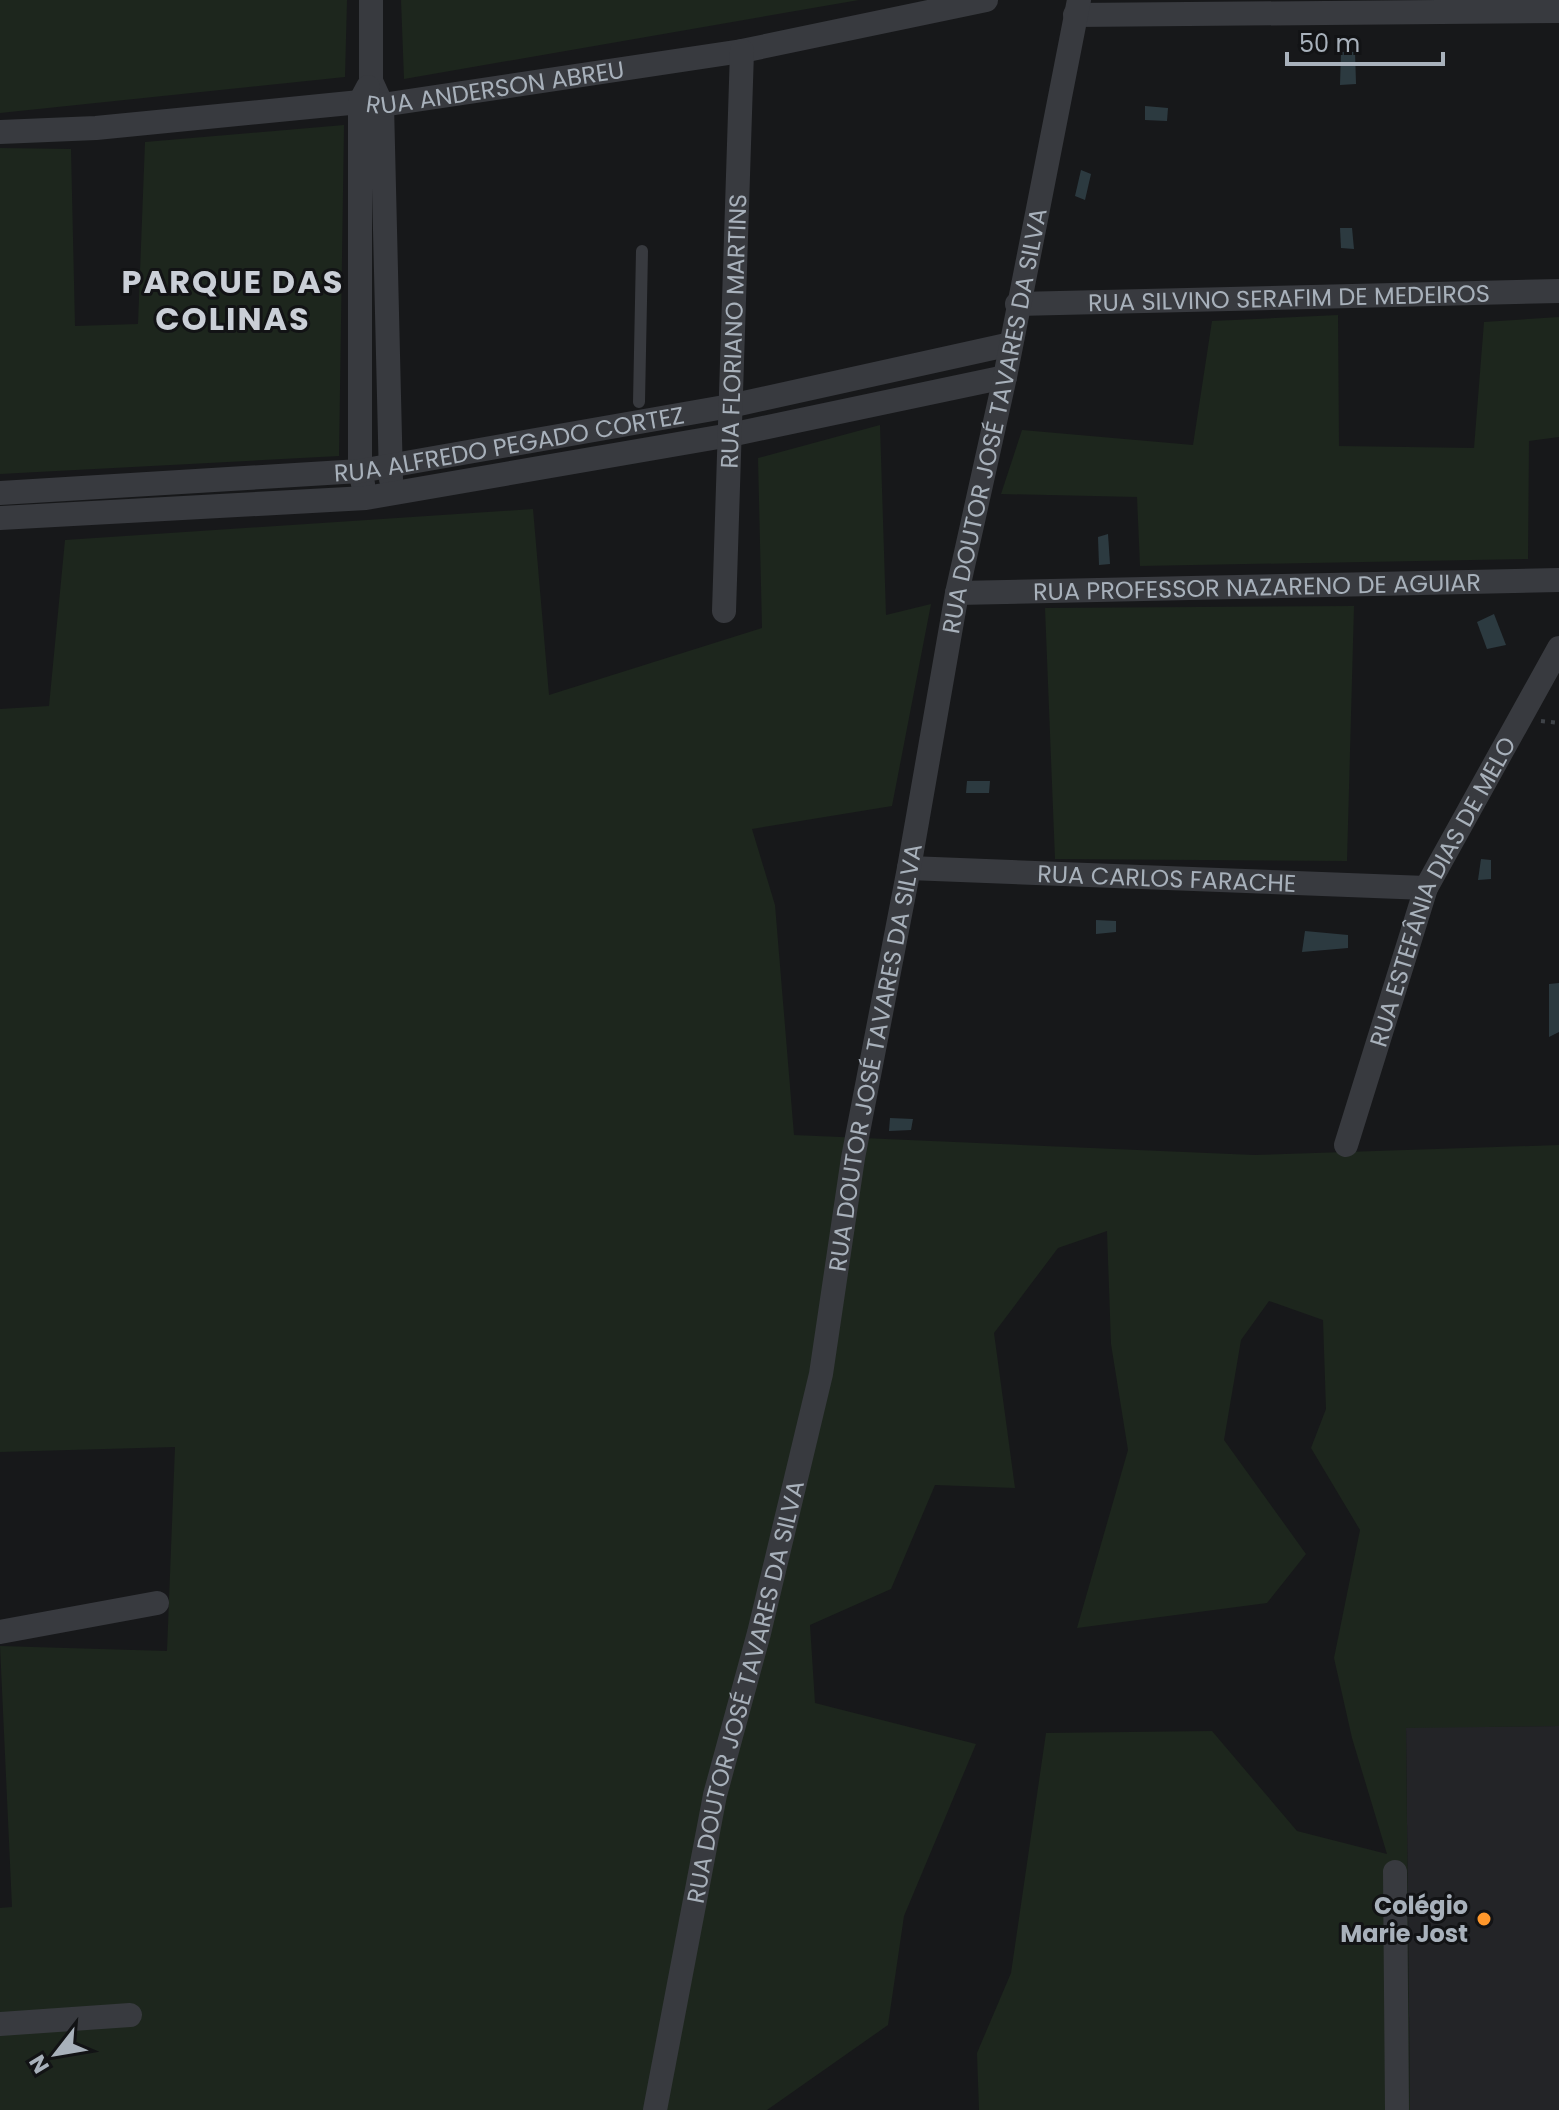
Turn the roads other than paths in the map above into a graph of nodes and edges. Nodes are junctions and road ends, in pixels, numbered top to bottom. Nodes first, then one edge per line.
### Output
1 (371, 0) edge
2 (986, 0) edge
3 (1077, 8) edge
4 (1559, 11) edge
5 (742, 51) junction
6 (371, 96) junction
7 (0, 132) edge
8 (642, 251) dead end
9 (1559, 291) edge
10 (1017, 304) junction
11 (1011, 344) junction
12 (1005, 377) junction
13 (730, 406) junction
14 (638, 412) junction
15 (730, 435) junction
16 (388, 467) junction
17 (360, 471) junction
18 (0, 493) edge
19 (394, 493) junction
20 (366, 498) junction
21 (65, 500) junction
22 (0, 518) edge
23 (1559, 580) edge
24 (957, 593) junction
25 (724, 611) dead end
26 (1559, 648) edge
27 (909, 868) junction
28 (1426, 888) junction
29 (1346, 1145) dead end
30 (157, 1603) dead end
31 (0, 1632) edge
32 (1395, 1872) dead end
33 (130, 2015) dead end
34 (0, 2024) edge
35 (655, 2110) edge
36 (1397, 2110) edge

1 - 6 street
2 - 5 street, RUA ANDERSON ABREU
3 - 4 street
3 - 10 street, RUA DOUTOR JOSÉ TAVARES DA SILVA
5 - 6 street, RUA ANDERSON ABREU
5 - 13 street, RUA FLORIANO MARTINS
6 - 7 street, RUA ANDERSON ABREU
6 - 16 street
6 - 17 street
8 - 14 lane
9 - 10 street, RUA SILVINO SERAFIM DE MEDEIROS
10 - 11 street, RUA DOUTOR JOSÉ TAVARES DA SILVA
11 - 12 street, RUA DOUTOR JOSÉ TAVARES DA SILVA
11 - 13 street, RUA ALFREDO PEGADO CORTEZ
12 - 15 street, RUA ALFREDO PEGADO CORTEZ
12 - 24 street, RUA DOUTOR JOSÉ TAVARES DA SILVA
13 - 14 street, RUA ALFREDO PEGADO CORTEZ
13 - 15 street, RUA FLORIANO MARTINS
14 - 16 street, RUA ALFREDO PEGADO CORTEZ
15 - 19 street, RUA ALFREDO PEGADO CORTEZ
15 - 25 street, RUA FLORIANO MARTINS
16 - 17 street, RUA ALFREDO PEGADO CORTEZ
16 - 19 street
17 - 20 street
17 - 21 street, RUA ALFREDO PEGADO CORTEZ
18 - 21 street, RUA ALFREDO PEGADO CORTEZ
19 - 20 street, RUA ALFREDO PEGADO CORTEZ
20 - 21 street, RUA ALFREDO PEGADO CORTEZ
21 - 22 street, RUA ALFREDO PEGADO CORTEZ
23 - 24 street, RUA PROFESSOR NAZARENO DE AGUIAR
24 - 27 street, RUA DOUTOR JOSÉ TAVARES DA SILVA
26 - 28 street, RUA ESTEFÂNIA DIAS DE MELO
27 - 28 street, RUA CARLOS FARACHE
27 - 35 street, RUA DOUTOR JOSÉ TAVARES DA SILVA
28 - 29 street, RUA ESTEFÂNIA DIAS DE MELO
30 - 31 street
32 - 36 street
33 - 34 street

